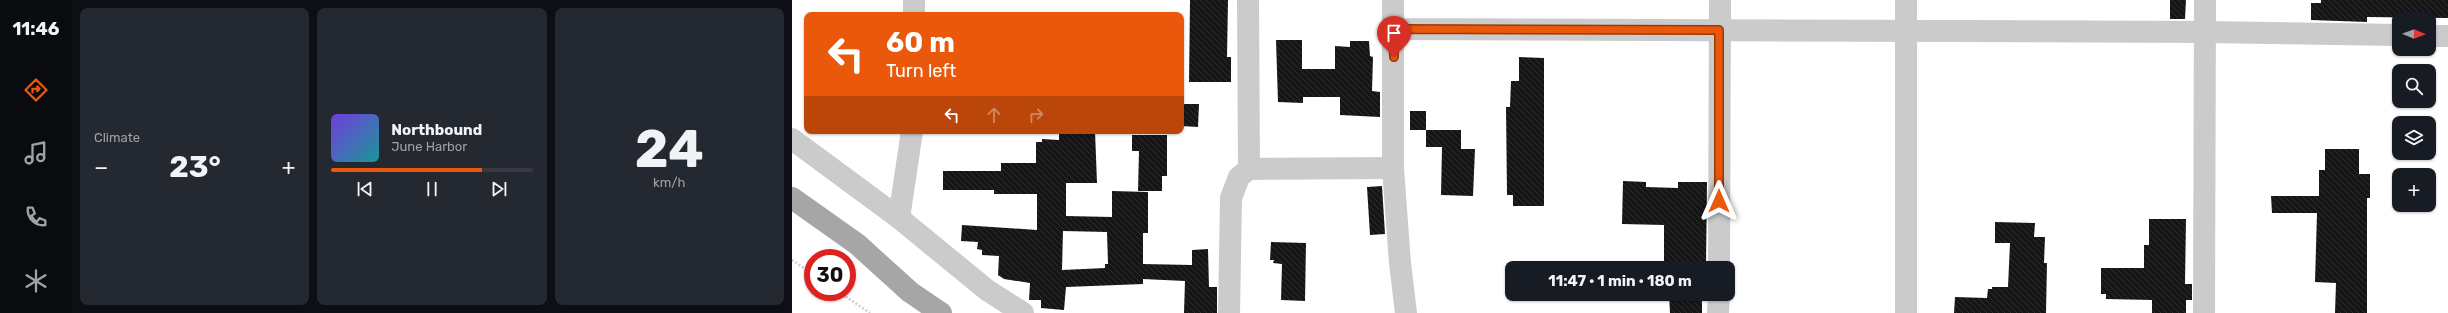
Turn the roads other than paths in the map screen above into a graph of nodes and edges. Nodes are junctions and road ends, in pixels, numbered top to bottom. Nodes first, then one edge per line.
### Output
1 (914, 0) edge
2 (1248, 0) edge
3 (1393, 0) edge
4 (1720, 0) edge
5 (1906, 0) edge
6 (2205, 0) edge
7 (914, 12) edge
8 (1393, 29) junction
9 (1719, 30) junction
10 (1906, 31) junction
11 (2205, 32) junction
12 (2392, 35) edge
13 (2436, 36) edge
14 (2448, 36) edge
15 (912, 134) edge
16 (792, 139) edge
17 (1393, 168) junction
18 (1249, 169) junction
19 (792, 198) edge
20 (899, 218) junction
21 (1719, 261) edge
22 (1718, 301) edge
23 (941, 313) edge
24 (1023, 313) edge
25 (1229, 313) edge
26 (1406, 313) edge
27 (1718, 313) edge
28 (1906, 313) edge
29 (2204, 313) edge

1 - 7 street
2 - 18 street
3 - 8 street
4 - 9 street
5 - 10 street
6 - 11 street
8 - 9 street
8 - 17 street
9 - 10 street
9 - 21 street
10 - 11 street
10 - 28 street
11 - 12 street
11 - 29 street
13 - 14 street
15 - 20 street
16 - 20 street
17 - 18 street
17 - 26 street
18 - 25 street
19 - 23 main road
20 - 24 street
22 - 27 street

